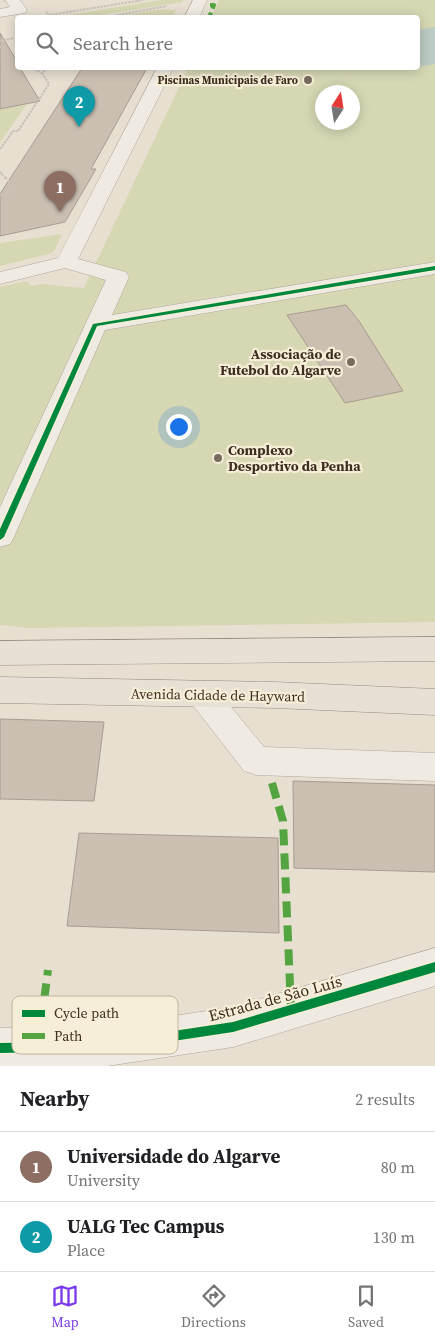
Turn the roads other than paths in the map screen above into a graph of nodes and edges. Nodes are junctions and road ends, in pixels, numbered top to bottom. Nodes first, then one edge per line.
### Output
1 (12, 0) edge
2 (200, 0) edge
3 (0, 13) edge
4 (192, 15) edge
5 (165, 70) edge
6 (66, 262) junction
7 (435, 268) edge
8 (0, 278) edge
9 (95, 325) junction
10 (0, 537) edge
11 (435, 649) edge
12 (0, 653) edge
13 (0, 690) edge
14 (203, 695) junction
15 (435, 702) edge
16 (435, 766) edge
17 (435, 967) edge
18 (178, 1040) edge
19 (84, 1054) edge
20 (112, 1056) edge

1 - 3 street
2 - 4 street
5 - 6 street
6 - 8 street
6 - 9 street
7 - 9 street
9 - 10 street
11 - 12 main road
13 - 14 main road, Avenida Cidade de Hayward
14 - 15 main road, Avenida Cidade de Hayward
14 - 16 street
17 - 18 street, Estrada de São Luís
19 - 20 street, Estrada de São Luís

